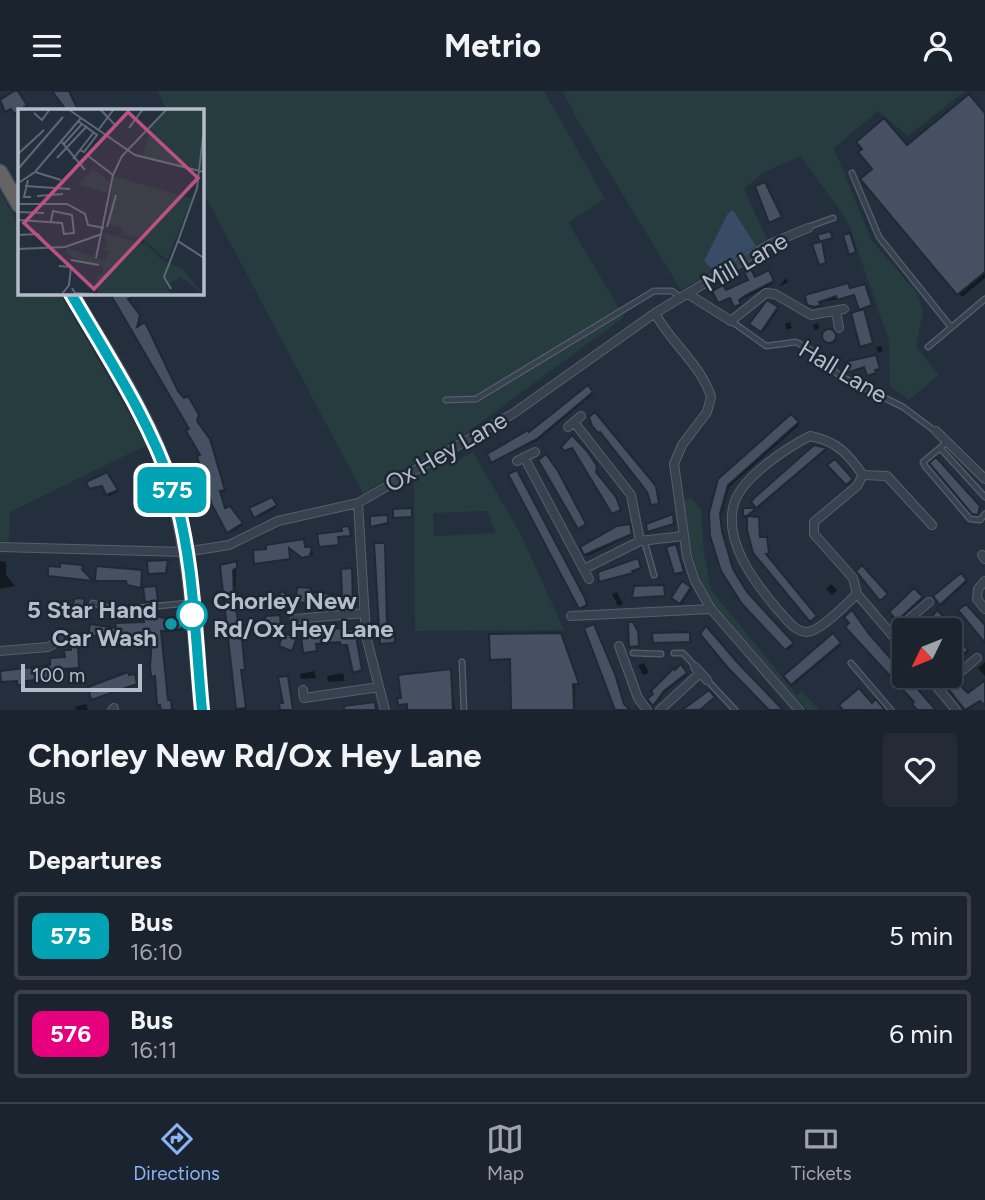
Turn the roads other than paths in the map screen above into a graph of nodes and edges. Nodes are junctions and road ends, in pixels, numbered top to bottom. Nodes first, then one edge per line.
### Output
1 (0, 172) edge
2 (852, 173) dead end
3 (18, 203) edge
4 (833, 218) dead end
5 (808, 227) joint
6 (72, 294) edge
7 (684, 296) junction
8 (985, 299) edge
9 (655, 313) junction
10 (731, 321) junction
11 (951, 327) junction
12 (839, 328) dead end
13 (928, 347) dead end
14 (446, 400) dead end
15 (574, 422) dead end
16 (936, 431) joint
17 (944, 446) junction
18 (535, 452) dead end
19 (863, 475) junction
20 (985, 479) edge
21 (985, 497) edge
22 (358, 503) junction
23 (985, 514) edge
24 (932, 525) dead end
25 (683, 536) junction
26 (642, 540) junction
27 (0, 547) edge
28 (185, 552) junction
29 (584, 569) junction
30 (654, 575) dead end
31 (589, 579) dead end
32 (985, 581) edge
33 (857, 594) junction
34 (929, 602) dead end
35 (93, 603) dead end
36 (191, 603) junction
37 (711, 609) junction
38 (985, 609) edge
39 (365, 613) junction
40 (571, 616) dead end
41 (295, 619) dead end
42 (891, 634) joint
43 (61, 637) dead end
44 (619, 646) dead end
45 (0, 650) edge
46 (633, 653) joint
47 (674, 653) dead end
48 (661, 654) dead end
49 (624, 657) junction
50 (977, 658) dead end
51 (462, 662) dead end
52 (851, 663) dead end
53 (701, 673) junction
54 (379, 687) junction
55 (303, 690) dead end
56 (939, 690) joint
57 (202, 710) edge
58 (385, 710) edge
59 (464, 710) edge
60 (646, 710) edge
61 (660, 710) edge
62 (735, 710) edge
63 (799, 710) edge
64 (891, 710) edge
65 (956, 710) edge

1 - 3 highway
2 - 11 lane
4 - 5 lane
5 - 7 street, Mill Lane
6 - 28 highway
7 - 9 street, Ox Hey Lane
7 - 10 street, Hall Lane
7 - 14 lane
8 - 11 lane
9 - 22 street, Ox Hey Lane
9 - 25 street
10 - 12 street
10 - 16 lane, Hall Lane
11 - 13 lane
15 - 26 street
16 - 17 street, Hall Lane
17 - 20 street, Hall Lane
17 - 21 lane
17 - 23 lane
18 - 29 street
19 - 24 street
19 - 33 street
19 - 33 street
22 - 28 street, Ox Hey Lane
22 - 39 street
25 - 26 street
25 - 37 street
26 - 29 street
26 - 30 lane
27 - 28 street, Ox Hey Lane
28 - 36 highway
29 - 31 street
32 - 38 street
33 - 42 street
34 - 42 street
35 - 36 lane
36 - 57 highway
37 - 40 street
37 - 63 street
39 - 41 street
39 - 54 street
43 - 45 street
44 - 49 street
46 - 48 lane
46 - 49 street
47 - 53 lane
49 - 60 street
50 - 56 street
51 - 59 lane
52 - 64 lane
53 - 61 street
53 - 62 lane
54 - 55 street
54 - 58 street
56 - 65 street

